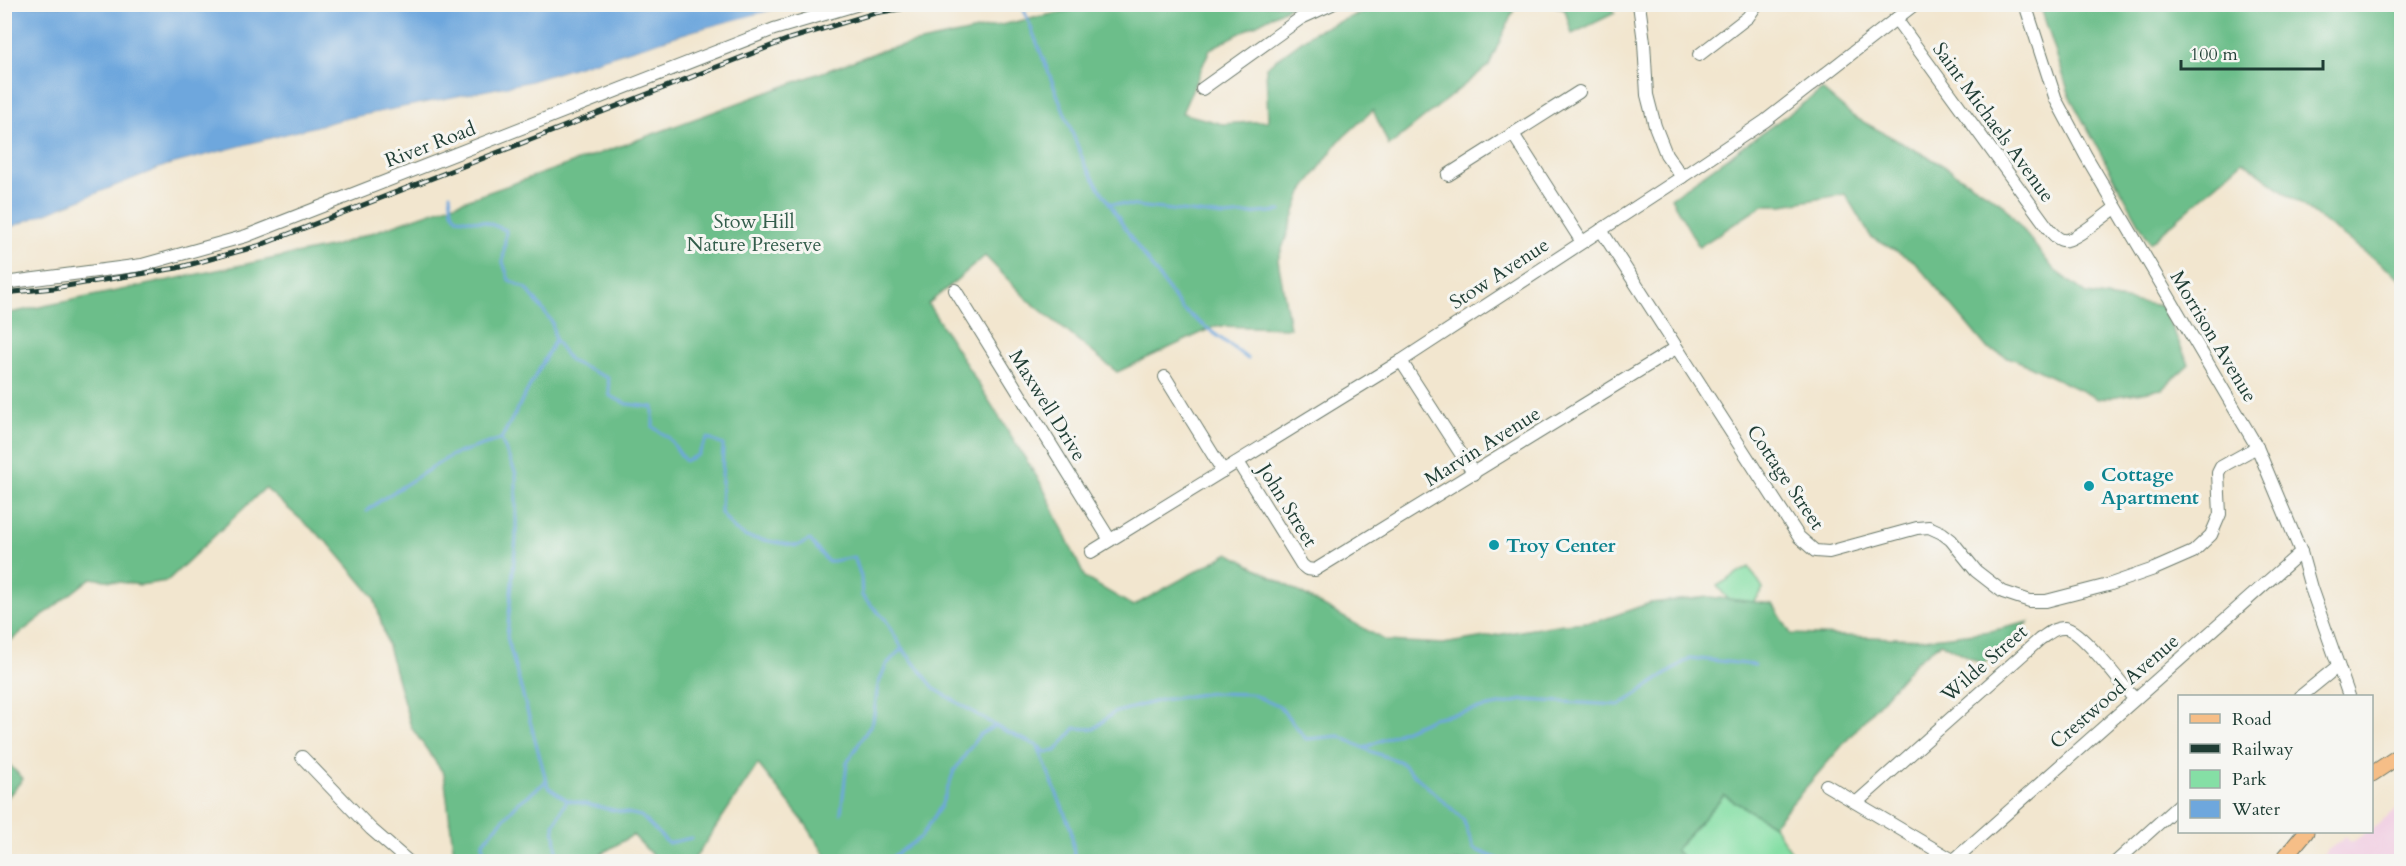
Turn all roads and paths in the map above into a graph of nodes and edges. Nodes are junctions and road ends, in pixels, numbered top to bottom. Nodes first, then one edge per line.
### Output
1 (859, 4) edge
2 (1332, 4) edge
3 (1639, 4) edge
4 (1757, 4) edge
5 (1915, 4) edge
6 (2025, 4) edge
7 (1896, 20) junction
8 (1699, 55) dead end
9 (1202, 88) dead end
10 (1579, 92) dead end
11 (1513, 134) junction
12 (1448, 175) dead end
13 (1682, 177) junction
14 (2115, 208) junction
15 (1601, 230) junction
16 (1582, 242) junction
17 (4, 283) edge
18 (955, 290) dead end
19 (1677, 348) junction
20 (1401, 361) junction
21 (1165, 377) dead end
22 (2257, 447) junction
23 (1238, 462) junction
24 (1222, 471) junction
25 (1474, 474) junction
26 (1110, 540) junction
27 (1091, 552) dead end
28 (2301, 552) junction
29 (1306, 569) joint
30 (2338, 666) junction
31 (2302, 695) edge
32 (2349, 695) edge
33 (2134, 699) junction
34 (2402, 754) edge
35 (302, 757) dead end
36 (2373, 768) edge
37 (1826, 784) dead end
38 (1857, 802) junction
39 (2178, 806) edge
40 (2304, 833) edge
41 (409, 861) edge
42 (1955, 861) edge
43 (2116, 861) edge
44 (2281, 861) edge

1 - 17 street, River Road
2 - 9 street
3 - 13 street
4 - 8 street
5 - 7 street, Stow Avenue
6 - 14 street, Morrison Avenue
7 - 13 street, Stow Avenue
7 - 14 street, Saint Michaels Avenue
10 - 11 street
11 - 12 street
11 - 16 street
13 - 15 street, Stow Avenue
14 - 22 street, Morrison Avenue
15 - 16 street, Stow Avenue
15 - 19 street, Cottage Street
16 - 20 street, Stow Avenue
18 - 26 street, Maxwell Drive
19 - 22 street, Cottage Street
19 - 25 street, Marvin Avenue
20 - 23 street, Stow Avenue
20 - 25 street
21 - 24 street
22 - 28 street, Morrison Avenue
23 - 24 street, Stow Avenue
23 - 29 street, John Street
24 - 26 street, Stow Avenue
25 - 29 street, Marvin Avenue
26 - 27 street, Stow Avenue
28 - 30 street, Morrison Avenue
28 - 33 street, Crestwood Avenue
30 - 31 street
30 - 32 street, Morrison Avenue
33 - 38 street, Wilde Street
33 - 42 street, Crestwood Avenue
34 - 36 main road
35 - 41 street
37 - 38 street
38 - 42 street
39 - 43 street
40 - 44 main road

